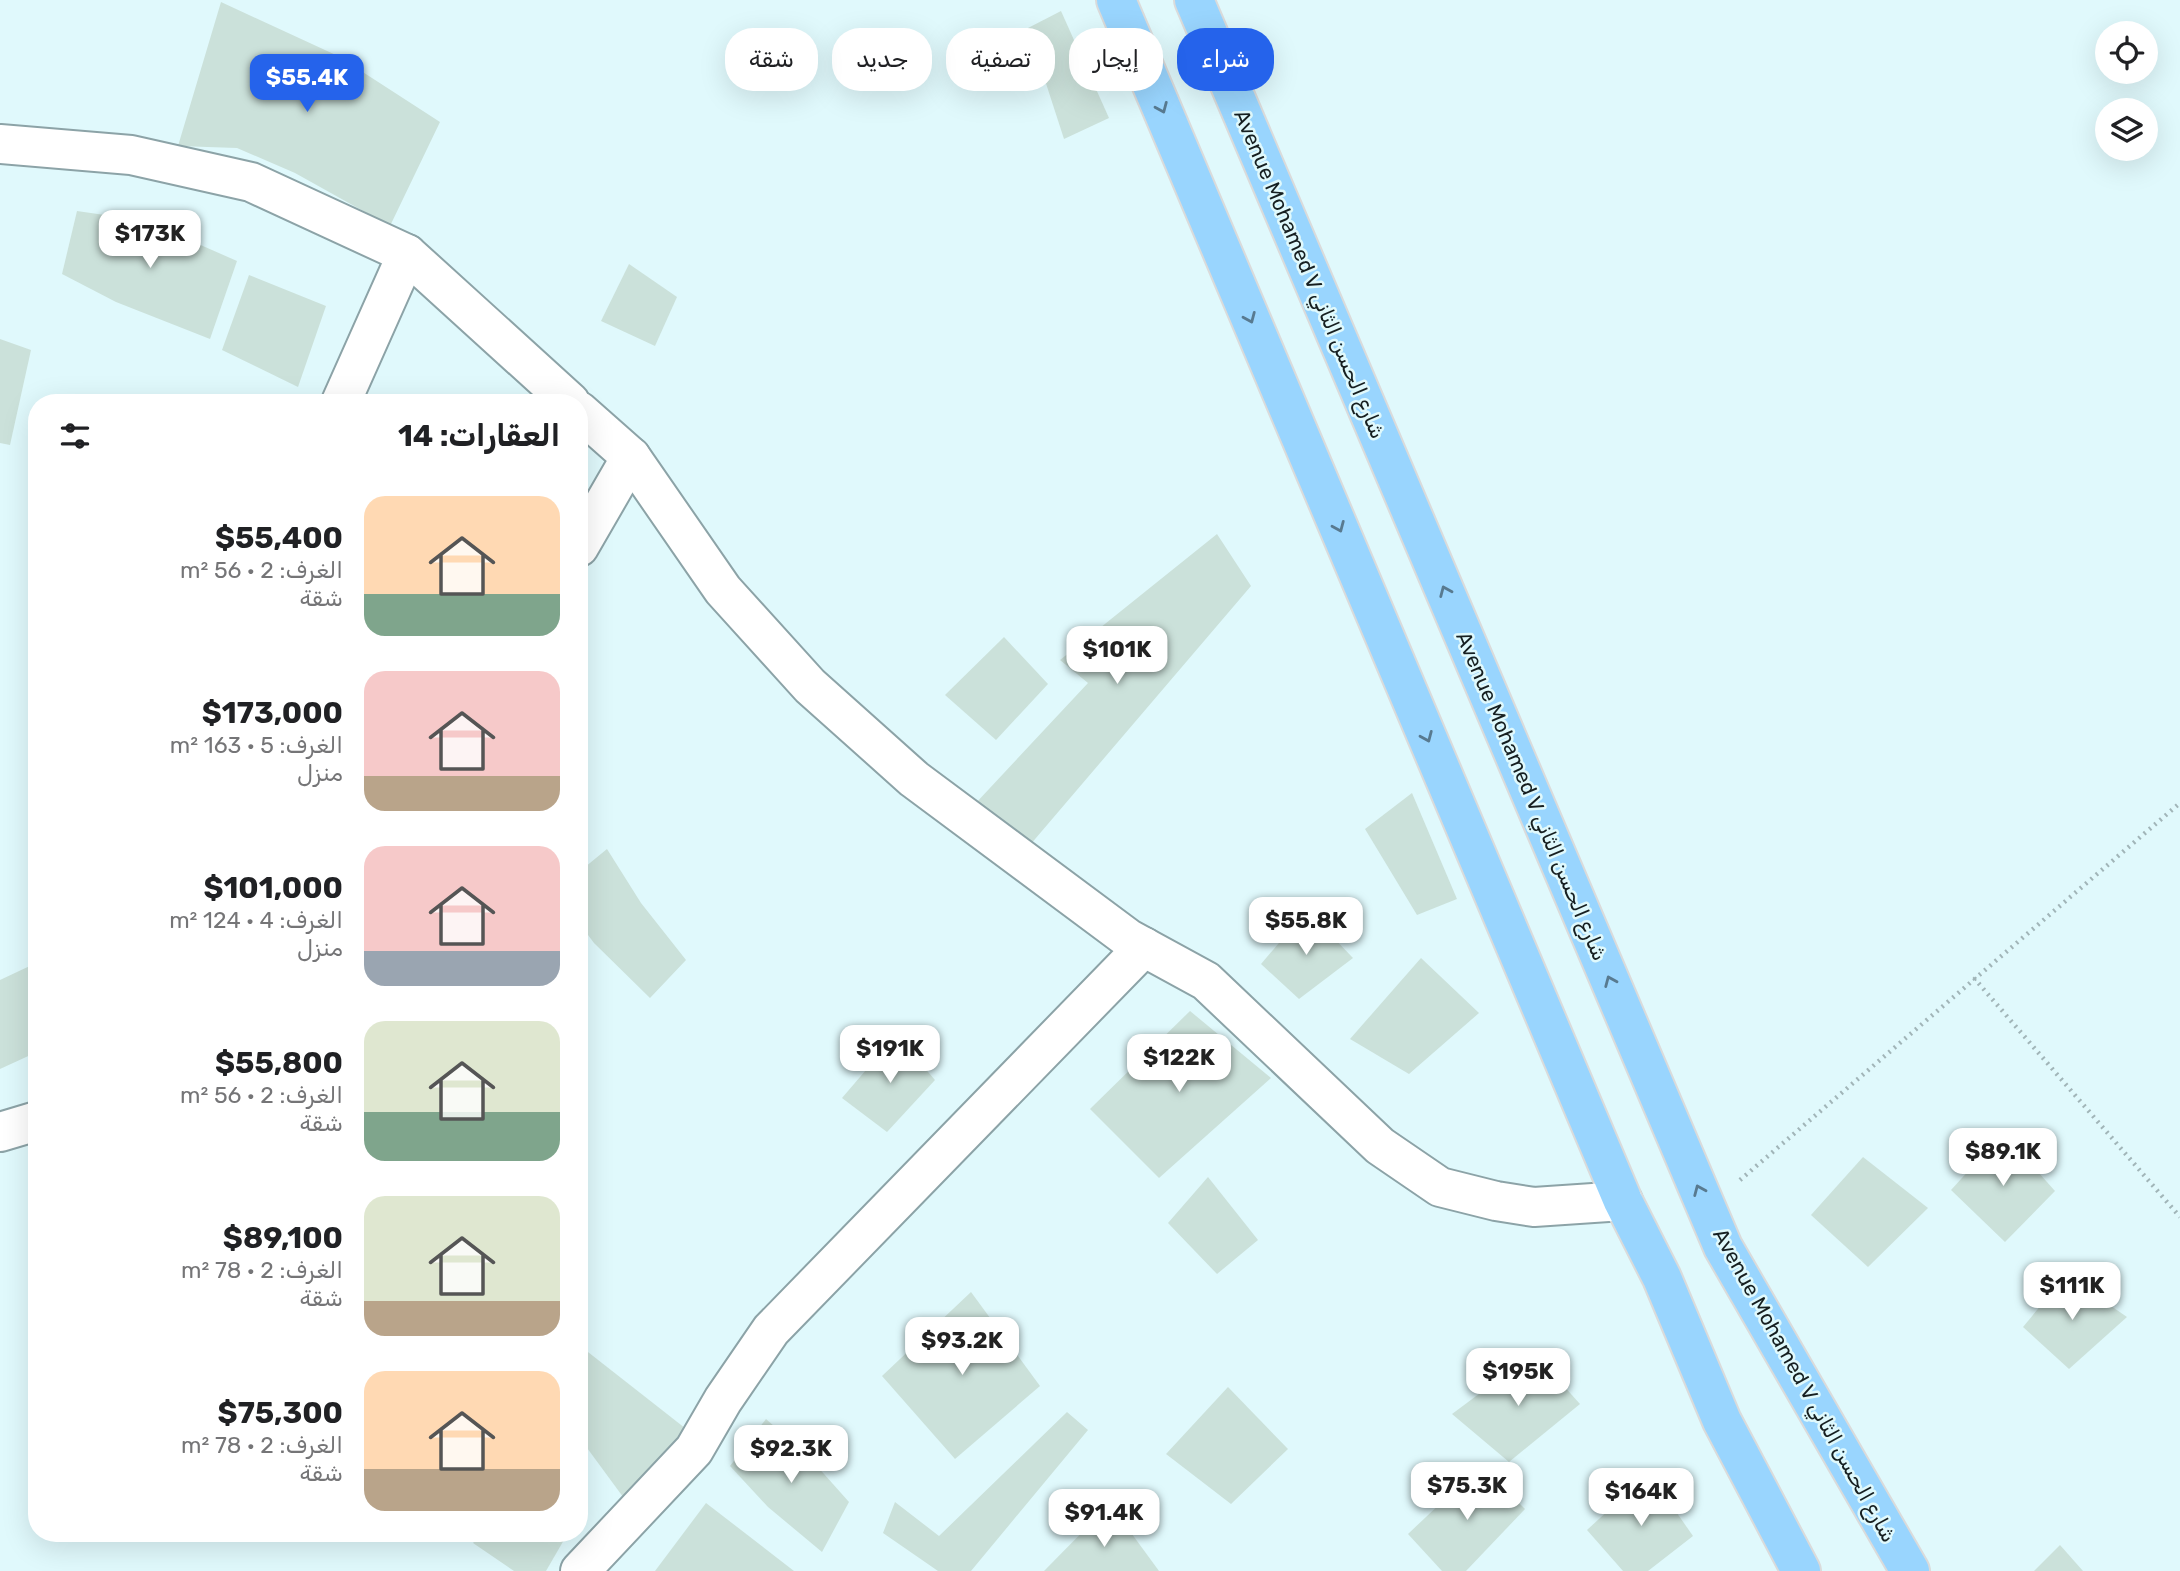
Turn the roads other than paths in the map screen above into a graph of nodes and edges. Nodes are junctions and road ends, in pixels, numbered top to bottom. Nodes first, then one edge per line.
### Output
1 (1116, 0) edge
2 (1194, 0) edge
3 (0, 144) edge
4 (407, 254) junction
5 (345, 394) edge
6 (561, 394) edge
7 (588, 419) edge
8 (631, 457) junction
9 (588, 531) edge
10 (1144, 947) junction
11 (28, 1124) edge
12 (0, 1132) edge
13 (1623, 1202) junction
14 (580, 1571) edge
15 (1801, 1571) edge
16 (1910, 1571) edge

1 -> 13 highway
16 -> 2 highway, Avenue Mohamed V شارع الحسن الثاني
3 - 4 street
4 - 5 street
4 - 6 street
7 - 8 street
8 - 9 street
8 - 10 street
10 - 13 street
10 - 14 street
11 - 12 street
13 - 15 highway

